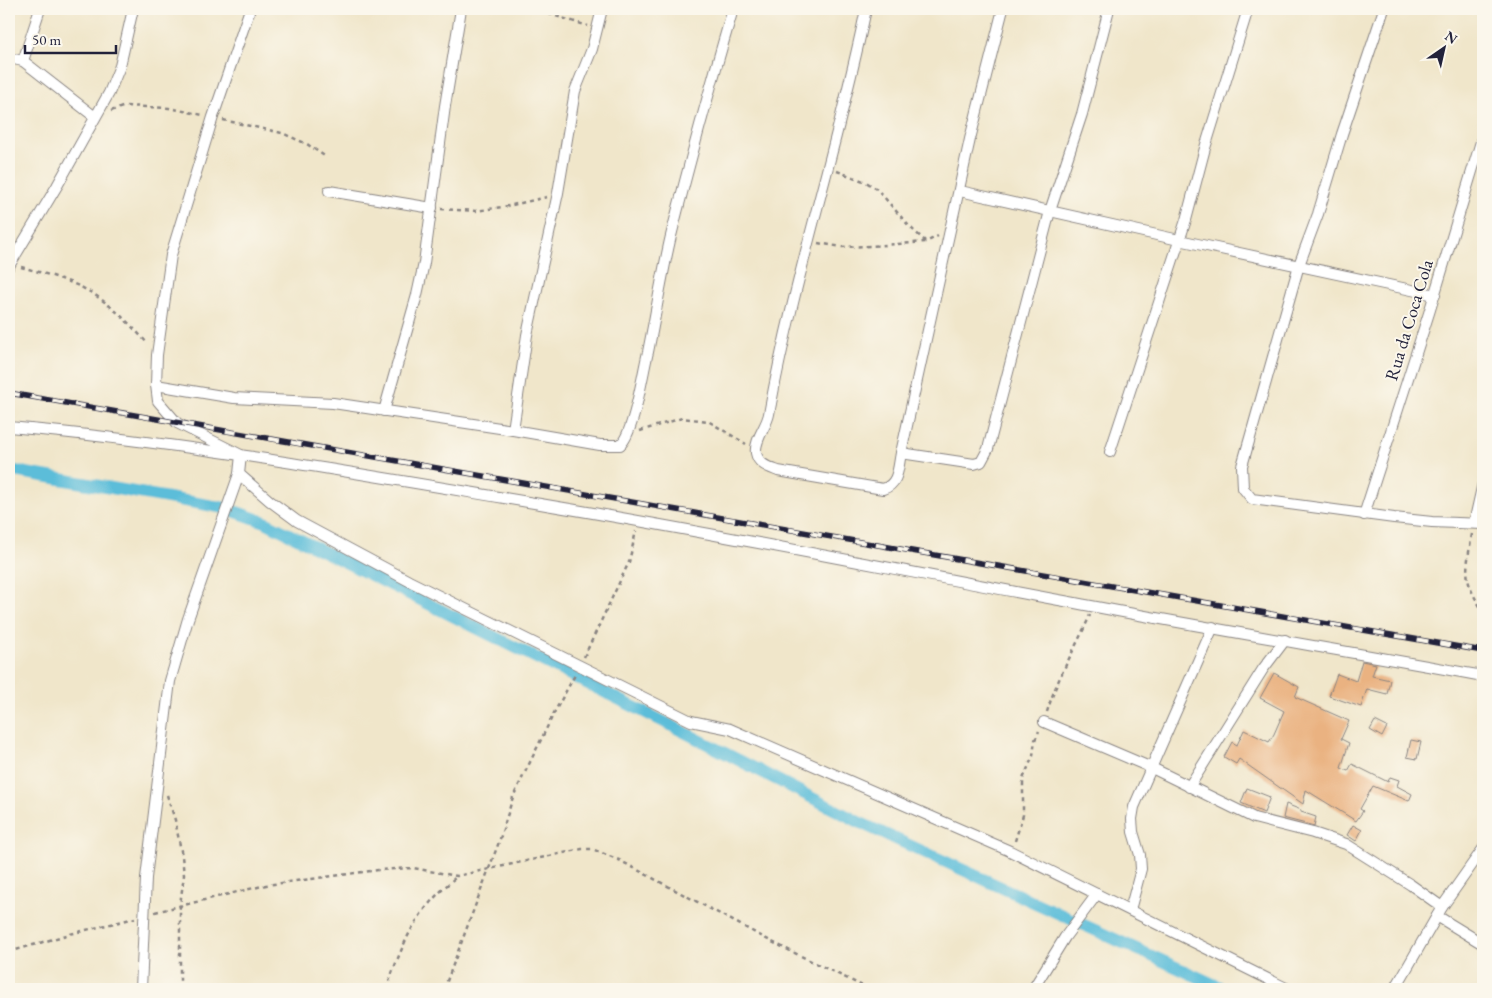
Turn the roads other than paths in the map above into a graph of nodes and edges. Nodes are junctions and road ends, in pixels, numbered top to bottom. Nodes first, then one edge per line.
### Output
1 (40, 9) edge
2 (133, 9) edge
3 (250, 9) edge
4 (461, 9) edge
5 (602, 9) edge
6 (734, 9) edge
7 (866, 9) edge
8 (1003, 9) edge
9 (1109, 9) edge
10 (1248, 9) edge
11 (1384, 9) edge
12 (9, 58) edge
13 (23, 61) junction
14 (95, 117) junction
15 (1483, 135) edge
16 (329, 191) dead end
17 (960, 191) junction
18 (432, 208) junction
19 (1050, 211) junction
20 (1179, 240) junction
21 (9, 265) edge
22 (1300, 265) junction
23 (1435, 295) junction
24 (156, 385) junction
25 (384, 411) junction
26 (9, 427) edge
27 (512, 430) junction
28 (1110, 452) dead end
29 (901, 453) junction
30 (241, 455) junction
31 (239, 474) junction
32 (1483, 483) edge
33 (1364, 515) junction
34 (1479, 524) edge
35 (1213, 627) junction
36 (1285, 640) junction
37 (1483, 676) edge
38 (1044, 722) dead end
39 (1152, 768) junction
40 (1189, 788) junction
41 (1483, 849) edge
42 (1097, 894) junction
43 (1130, 910) junction
44 (1440, 912) junction
45 (1483, 944) edge
46 (141, 989) edge
47 (1033, 989) edge
48 (1288, 989) edge
49 (1395, 989) edge

1 - 13 street
2 - 14 street
3 - 24 street
4 - 18 street
5 - 27 street
6 - 27 street
7 - 29 street
8 - 17 street
9 - 19 street
10 - 20 street
11 - 22 street
12 - 13 street
13 - 14 street
14 - 21 street
15 - 23 street, Rua da Coca Cola
16 - 18 street
17 - 19 street
17 - 29 street
18 - 25 street
19 - 20 street
19 - 29 street
20 - 22 street
20 - 28 street
22 - 23 street
22 - 33 street
23 - 33 street, Rua da Coca Cola
24 - 25 street
24 - 30 street
25 - 27 street
26 - 30 street
30 - 31 street
30 - 35 street
31 - 42 street
31 - 46 street
32 - 34 street
33 - 34 street
35 - 36 street
35 - 39 street
36 - 37 street
36 - 40 street
38 - 39 street
39 - 40 street
39 - 43 street
40 - 44 street
41 - 44 street
42 - 43 street
42 - 47 street
43 - 48 street
44 - 45 street
44 - 49 street

